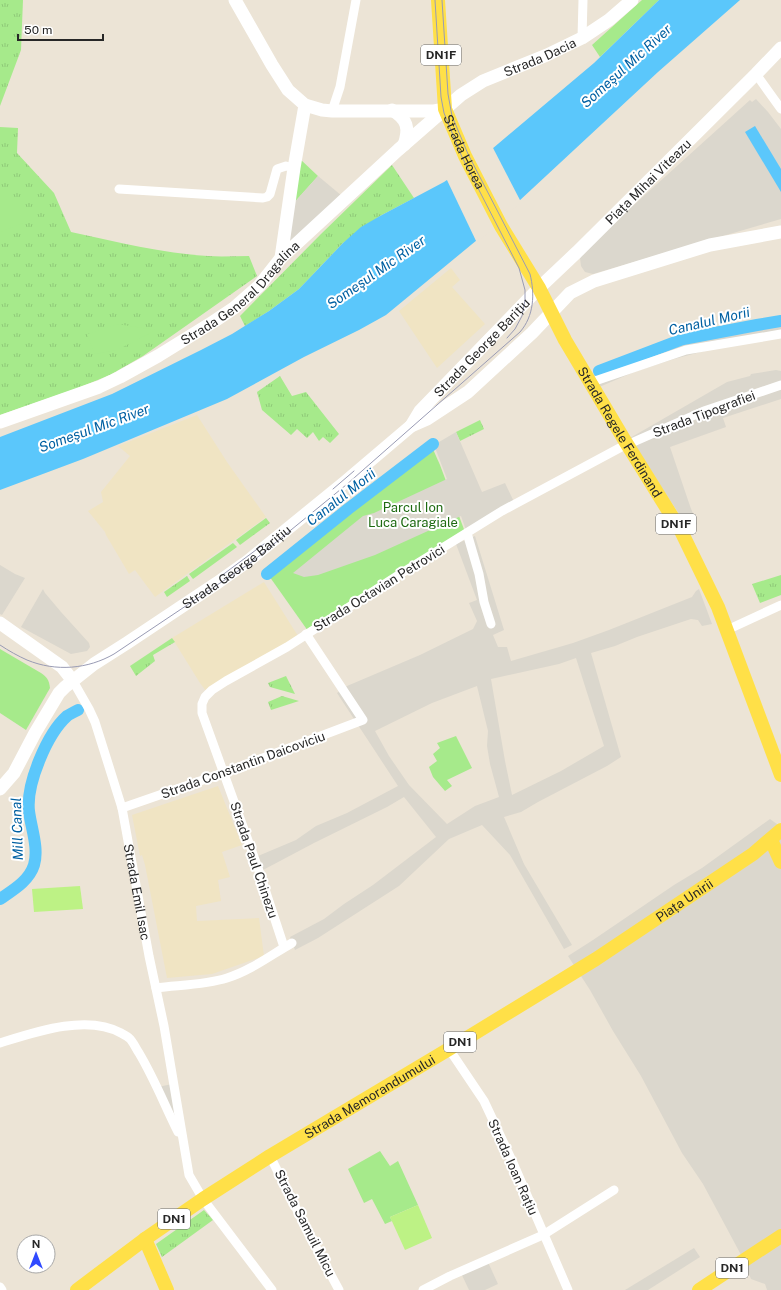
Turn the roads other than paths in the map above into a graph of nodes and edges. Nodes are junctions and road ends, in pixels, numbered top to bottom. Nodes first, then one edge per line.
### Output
1 (235, 0) edge
2 (356, 0) edge
3 (438, 0) edge
4 (583, 0) edge
5 (632, 0) edge
6 (582, 38) junction
7 (781, 48) edge
8 (756, 74) junction
9 (305, 105) junction
10 (445, 109) junction
11 (781, 109) edge
12 (392, 110) junction
13 (332, 111) junction
14 (404, 145) junction
15 (294, 168) junction
16 (119, 189) dead end
17 (781, 232) edge
18 (281, 258) junction
19 (539, 288) junction
20 (551, 312) junction
21 (781, 334) edge
22 (590, 383) junction
23 (781, 386) edge
24 (0, 422) edge
25 (411, 426) junction
26 (627, 445) junction
27 (467, 533) junction
28 (781, 605) edge
29 (0, 623) edge
30 (491, 624) dead end
31 (727, 630) junction
32 (306, 634) junction
33 (73, 681) junction
34 (223, 773) junction
35 (781, 776) edge
36 (0, 789) edge
37 (122, 808) junction
38 (781, 830) edge
39 (770, 840) junction
40 (781, 862) edge
41 (596, 958) joint
42 (156, 988) junction
43 (0, 1043) edge
44 (449, 1049) junction
45 (183, 1144) junction
46 (270, 1156) junction
47 (614, 1190) dead end
48 (203, 1199) junction
49 (544, 1235) junction
50 (781, 1236) edge
51 (145, 1239) junction
52 (0, 1287) edge
53 (2, 1290) edge
54 (77, 1290) edge
55 (167, 1290) edge
56 (272, 1290) edge
57 (339, 1290) edge
58 (423, 1290) edge
59 (568, 1290) edge
60 (699, 1290) edge

1 - 9 main road
2 - 13 street
3 - 10 main road, Strada Horea / DN1F
4 - 6 street
5 - 6 main road, Strada Dacia
6 - 10 main road, Strada Dacia
7 - 8 main road, Piața Mihai Viteazu
8 - 11 street
8 - 19 main road, Piața Mihai Viteazu
9 - 13 main road
9 - 15 main road
10 - 12 main road
10 - 14 main road, Strada General Dragalina
10 - 19 main road, Strada Horea / DN1F
12 - 13 main road
12 - 14 main road
14 - 18 main road, Strada General Dragalina
15 - 16 street
15 - 18 main road
17 - 20 main road
18 - 24 main road, Strada General Dragalina
19 - 20 main road, Strada Regele Ferdinand / DN1F
19 - 25 main road, Strada George Barițiu
20 - 22 main road, Strada Regele Ferdinand / DN1F
20 - 25 main road, Strada George Barițiu
21 - 22 street
22 - 26 main road, Strada Regele Ferdinand / DN1F
23 - 26 street, Strada Tipografiei
25 - 33 main road, Strada George Barițiu
26 - 27 street, Strada Octavian Petrovici
26 - 31 main road, Strada Regele Ferdinand / DN1F
27 - 30 street
27 - 32 street, Strada Octavian Petrovici
28 - 31 street
29 - 33 main road, Strada Emil Isac
31 - 35 main road, Strada Regele Ferdinand / DN1F
32 - 34 street, Strada Octavian Petrovici
32 - 34 street, Strada Constantin Daicoviciu
33 - 36 main road, Strada George Barițiu
33 - 37 street, Strada Emil Isac
34 - 37 street, Strada Constantin Daicoviciu
34 - 42 street, Strada Paul Chinezu
37 - 42 street, Strada Emil Isac
38 - 39 main road, Piața Unirii / DN1
39 - 40 main road
39 - 41 main road, Piața Unirii / DN1
41 - 44 main road, Strada Memorandumului / DN1
42 - 45 street, Strada Emil Isac
43 - 45 street
44 - 46 main road, Strada Memorandumului / DN1
44 - 49 street, Strada Ioan Rațiu
45 - 48 street, Strada Emil Isac
46 - 48 main road, Strada Memorandumului / DN1
46 - 57 street, Strada Samuil Micu
47 - 49 street
48 - 51 main road, Strada Memorandumului / DN1
48 - 56 street, Strada Emil Isac
49 - 58 street
49 - 59 street, Strada Ioan Rațiu
50 - 60 main road, DN1
51 - 54 main road, DN1
51 - 55 main road, DN1
52 - 53 street

